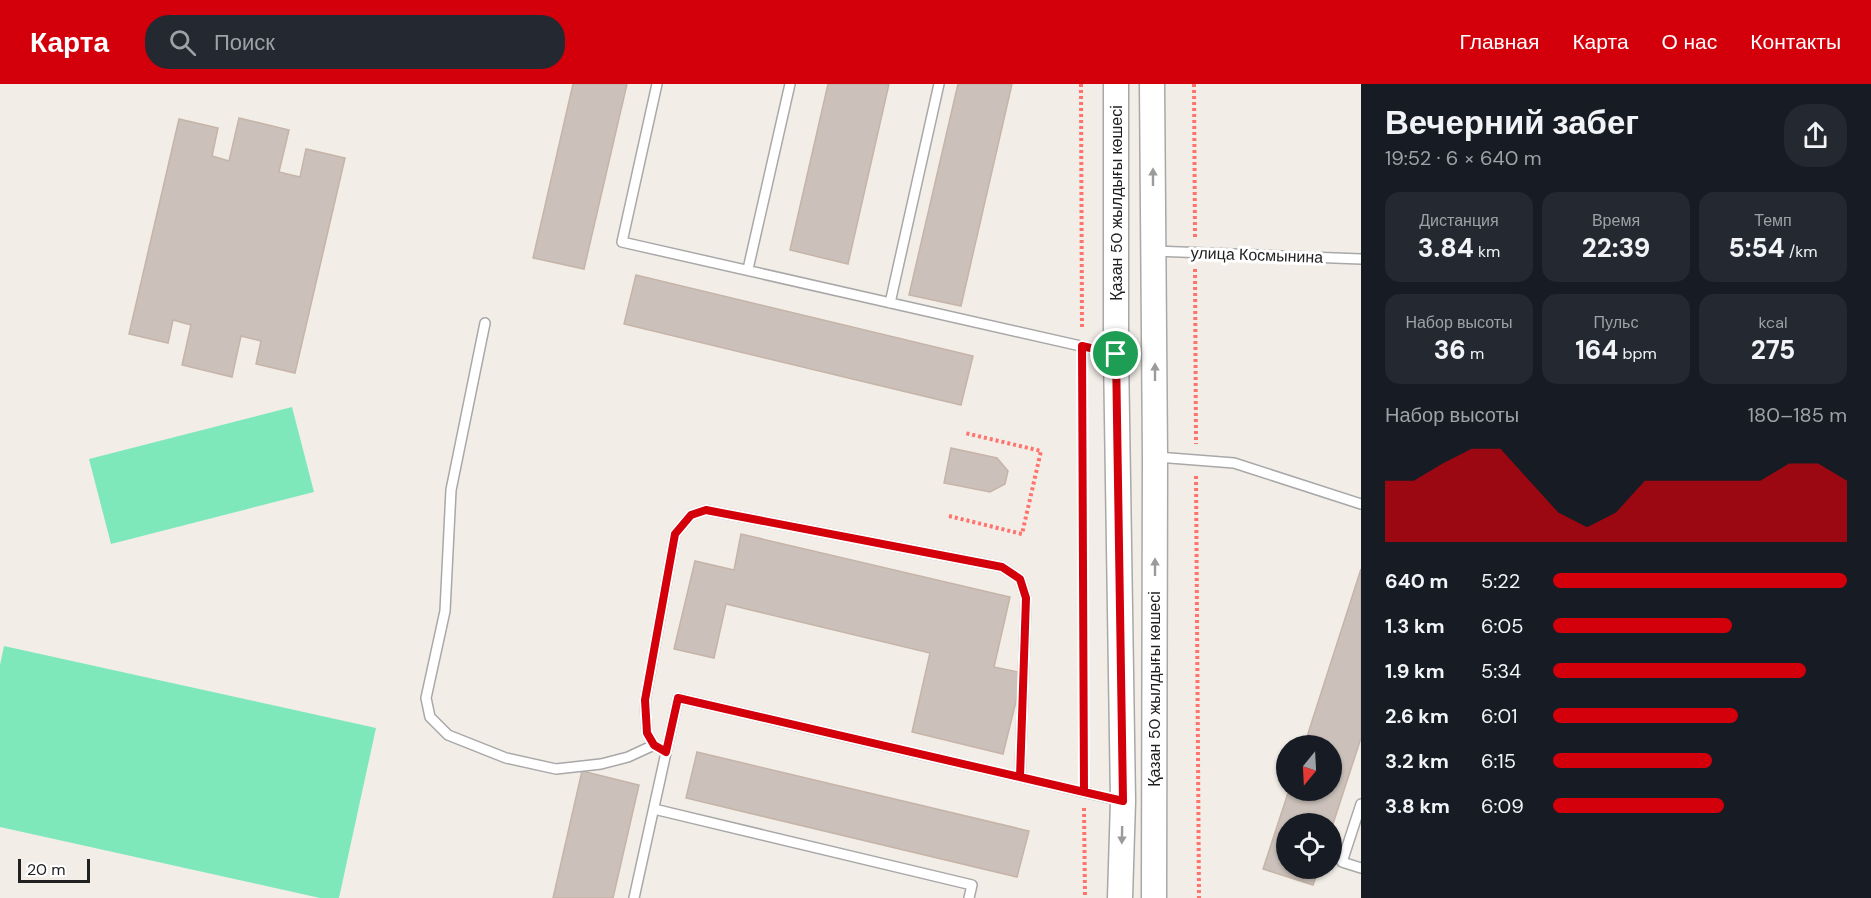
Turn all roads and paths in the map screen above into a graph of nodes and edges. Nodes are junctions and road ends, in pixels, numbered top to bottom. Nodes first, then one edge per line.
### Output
1 (657, 84) edge
2 (790, 84) edge
3 (939, 84) edge
4 (1081, 84) edge
5 (1116, 84) edge
6 (1152, 84) edge
7 (1194, 84) edge
8 (1116, 251) junction
9 (1154, 251) junction
10 (1195, 252) junction
11 (1361, 259) edge
12 (748, 270) junction
13 (890, 303) junction
14 (485, 323) dead end
15 (1082, 346) junction
16 (1116, 354) junction
17 (965, 433) dead end
18 (1155, 457) junction
19 (1196, 460) junction
20 (1361, 504) edge
21 (949, 516) dead end
22 (654, 745) junction
23 (666, 752) junction
24 (1020, 777) junction
25 (1084, 792) junction
26 (1123, 801) junction
27 (1361, 804) edge
28 (654, 809) junction
29 (1361, 868) edge
30 (634, 898) edge
31 (969, 898) edge
32 (1084, 898) edge
33 (1120, 898) edge
34 (1154, 898) edge
35 (1199, 898) edge

1 - 12 lane
2 - 12 lane
3 - 13 lane
4 - 15 path
5 - 8 street, Қазан 50 жылдығы көшесі
9 -> 6 street, Қазан 50 жылдығы көшесі
7 - 10 path
8 - 9 street
8 - 16 street, Қазан 50 жылдығы көшесі
9 - 10 lane, улица Космынина
18 -> 9 street, Қазан 50 жылдығы көшесі
10 - 11 lane, улица Космынина
10 - 19 path
12 - 13 lane
13 - 15 lane
14 - 22 lane
15 - 16 lane
15 - 25 path
16 - 26 street, Қазан 50 жылдығы көшесі
17 - 21 path
18 - 19 lane
34 -> 18 street, Қазан 50 жылдығы көшесі
19 - 20 lane
19 - 35 path
22 - 23 lane
22 - 24 lane
23 - 24 lane
23 - 28 lane
24 - 25 lane
25 - 26 lane
25 - 32 path
26 -> 33 street, Қазан 50 жылдығы көшесі
27 - 29 lane
28 - 30 lane
28 - 31 lane

